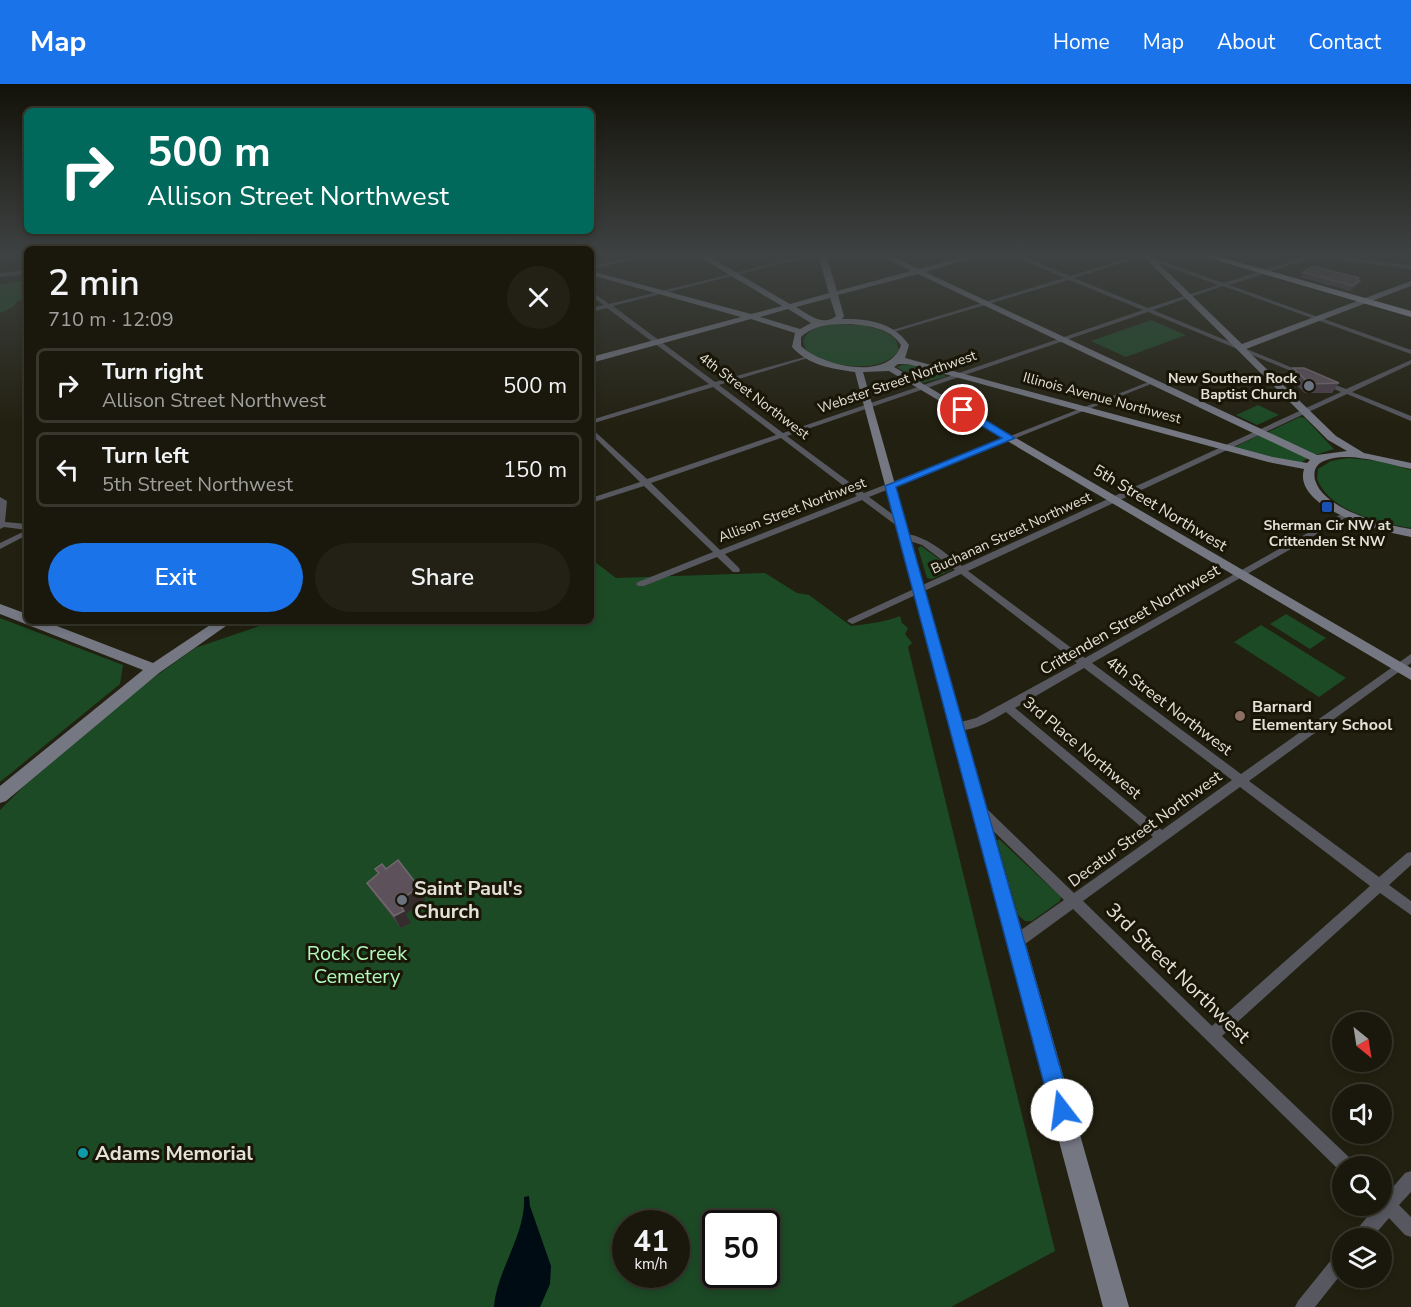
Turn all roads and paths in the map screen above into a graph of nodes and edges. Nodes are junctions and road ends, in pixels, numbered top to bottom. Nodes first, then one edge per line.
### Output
1 (616, 312) edge
2 (733, 312) edge
3 (769, 312) edge
4 (797, 312) edge
5 (839, 312) edge
6 (844, 312) edge
7 (955, 312) edge
8 (1004, 312) edge
9 (1142, 312) edge
10 (1153, 312) edge
11 (1203, 312) edge
12 (1300, 312) edge
13 (1331, 312) edge
14 (751, 317) junction
15 (1316, 318) junction
16 (835, 321) junction
17 (851, 321) junction
18 (819, 324) junction
19 (892, 331) junction
20 (800, 333) junction
21 (1063, 340) junction
22 (657, 342) junction
23 (1240, 348) junction
24 (1411, 352) edge
25 (806, 357) junction
26 (594, 359) edge
27 (896, 363) junction
28 (1411, 363) edge
29 (858, 370) junction
30 (961, 375) junction
31 (1308, 376) edge
32 (1319, 381) edge
33 (1153, 382) junction
34 (714, 385) junction
35 (923, 387) junction
36 (1346, 392) junction
37 (868, 406) junction
38 (1085, 409) junction
39 (1305, 411) junction
40 (1411, 419) edge
41 (594, 421) edge
42 (1260, 432) junction
43 (594, 433) edge
44 (782, 435) junction
45 (1010, 438) junction
46 (1226, 448) junction
47 (1338, 449) junction
48 (1411, 466) edge
49 (1312, 467) junction
50 (645, 482) junction
51 (890, 486) junction
52 (863, 496) junction
53 (0, 499) edge
54 (594, 500) edge
55 (1114, 500) junction
56 (1348, 514) junction
57 (0, 525) edge
58 (24, 529) edge
59 (902, 530) junction
60 (24, 532) edge
61 (1411, 533) edge
62 (0, 546) edge
63 (718, 553) junction
64 (736, 570) dead end
65 (962, 570) junction
66 (1240, 574) junction
67 (644, 583) dead end
68 (919, 591) junction
69 (0, 609) edge
70 (24, 618) edge
71 (852, 621) dead end
72 (39, 624) edge
73 (225, 624) edge
74 (1411, 658) edge
75 (1084, 663) junction
76 (1398, 668) junction
77 (154, 669) junction
78 (1411, 675) edge
79 (1007, 707) junction
80 (957, 727) junction
81 (1241, 781) junction
82 (0, 796) edge
83 (979, 808) junction
84 (1162, 837) junction
85 (1411, 857) edge
86 (1380, 885) junction
87 (1074, 901) junction
88 (1411, 909) edge
89 (1016, 942) junction
90 (1212, 1035) junction
91 (1336, 1156) edge
92 (1411, 1179) edge
93 (1392, 1196) edge
94 (1392, 1211) edge
95 (1411, 1229) edge
96 (1332, 1272) edge
97 (1116, 1307) edge
98 (1304, 1307) edge

1 - 22 street, 4th Street Northwest
2 - 14 street
3 - 14 street
4 - 18 street
5 - 16 street
6 - 17 street
7 - 19 street
8 - 21 street
9 - 21 street, Webster Street Northwest
10 - 23 street
11 - 23 street
12 - 15 street
13 - 15 street
14 - 20 street
14 - 22 street
15 - 23 street
15 - 24 street
16 - 17 street
16 - 18 street
17 - 19 street
18 - 20 street
19 - 27 street
20 - 25 street
21 - 30 street, Webster Street Northwest
21 - 33 street
22 - 26 street
22 - 34 street, 4th Street Northwest
23 - 31 street
23 - 39 street
25 - 29 street
25 - 34 street
27 - 29 street
27 - 30 street, Illinois Avenue Northwest
27 - 35 street, 5th Street Northwest
28 - 36 street, Buchanan Street Northwest
29 - 37 street
30 - 35 street, Webster Street Northwest
30 - 38 street, Illinois Avenue Northwest
32 - 36 street
33 - 38 street, Allison Street Northwest
33 - 42 street
34 - 41 street
34 - 44 street, 4th Street Northwest
35 - 37 street, Webster Street Northwest
35 - 45 street, 5th Street Northwest
36 - 39 street, Buchanan Street Northwest
36 - 40 street
37 - 44 street, Webster Street Northwest
37 - 51 street
38 - 45 street, Allison Street Northwest
38 - 46 street, Illinois Avenue Northwest
39 - 42 street, Buchanan Street Northwest
39 - 47 street
42 - 46 street, Buchanan Street Northwest
42 - 49 street
43 - 50 street
44 - 50 street, Webster Street Northwest
44 - 52 street, 4th Street Northwest
45 - 51 street, Allison Street Northwest
45 - 55 street, 5th Street Northwest
46 - 49 street, Illinois Avenue Northwest
46 - 55 street, Buchanan Street Northwest
47 - 48 street
47 - 49 street
49 - 56 street
50 - 54 street, Webster Street Northwest
50 - 63 street
51 - 52 street, Allison Street Northwest
51 - 59 street
52 - 59 street, 4th Street Northwest
52 - 63 street, Allison Street Northwest
53 - 57 street
55 - 65 street, Buchanan Street Northwest
55 - 66 street, 5th Street Northwest
56 - 61 street
56 - 66 street, Crittenden Street Northwest
57 - 58 street
59 - 65 street, 4th Street Northwest
59 - 68 street
60 - 62 street
63 - 64 street
63 - 67 street, Allison Street Northwest
65 - 68 street, Buchanan Street Northwest
65 - 75 street, 4th Street Northwest
66 - 75 street, Crittenden Street Northwest
66 - 76 street, 5th Street Northwest
68 - 71 street, Buchanan Street Northwest
68 - 80 street
69 - 70 street
72 - 77 street
73 - 77 street
74 - 76 street, Decatur Street Northwest
75 - 79 street, Crittenden Street Northwest
75 - 81 street, 4th Street Northwest
76 - 78 street, 5th Street Northwest
76 - 81 street, Decatur Street Northwest
77 - 82 street
79 - 80 street, Crittenden Street Northwest
79 - 84 street, 3rd Place Northwest
80 - 83 street
81 - 84 street, Decatur Street Northwest
81 - 86 street, 4th Street Northwest
83 - 87 street, 3rd Street Northwest
83 - 89 street
84 - 87 street, Decatur Street Northwest
85 - 86 street
86 - 88 street, 4th Street Northwest
86 - 90 street
87 - 89 street, Decatur Street Northwest
87 - 90 street, 3rd Street Northwest
89 - 97 street
90 - 91 street, 3rd Street Northwest
92 - 93 street
94 - 95 street
96 - 98 street

